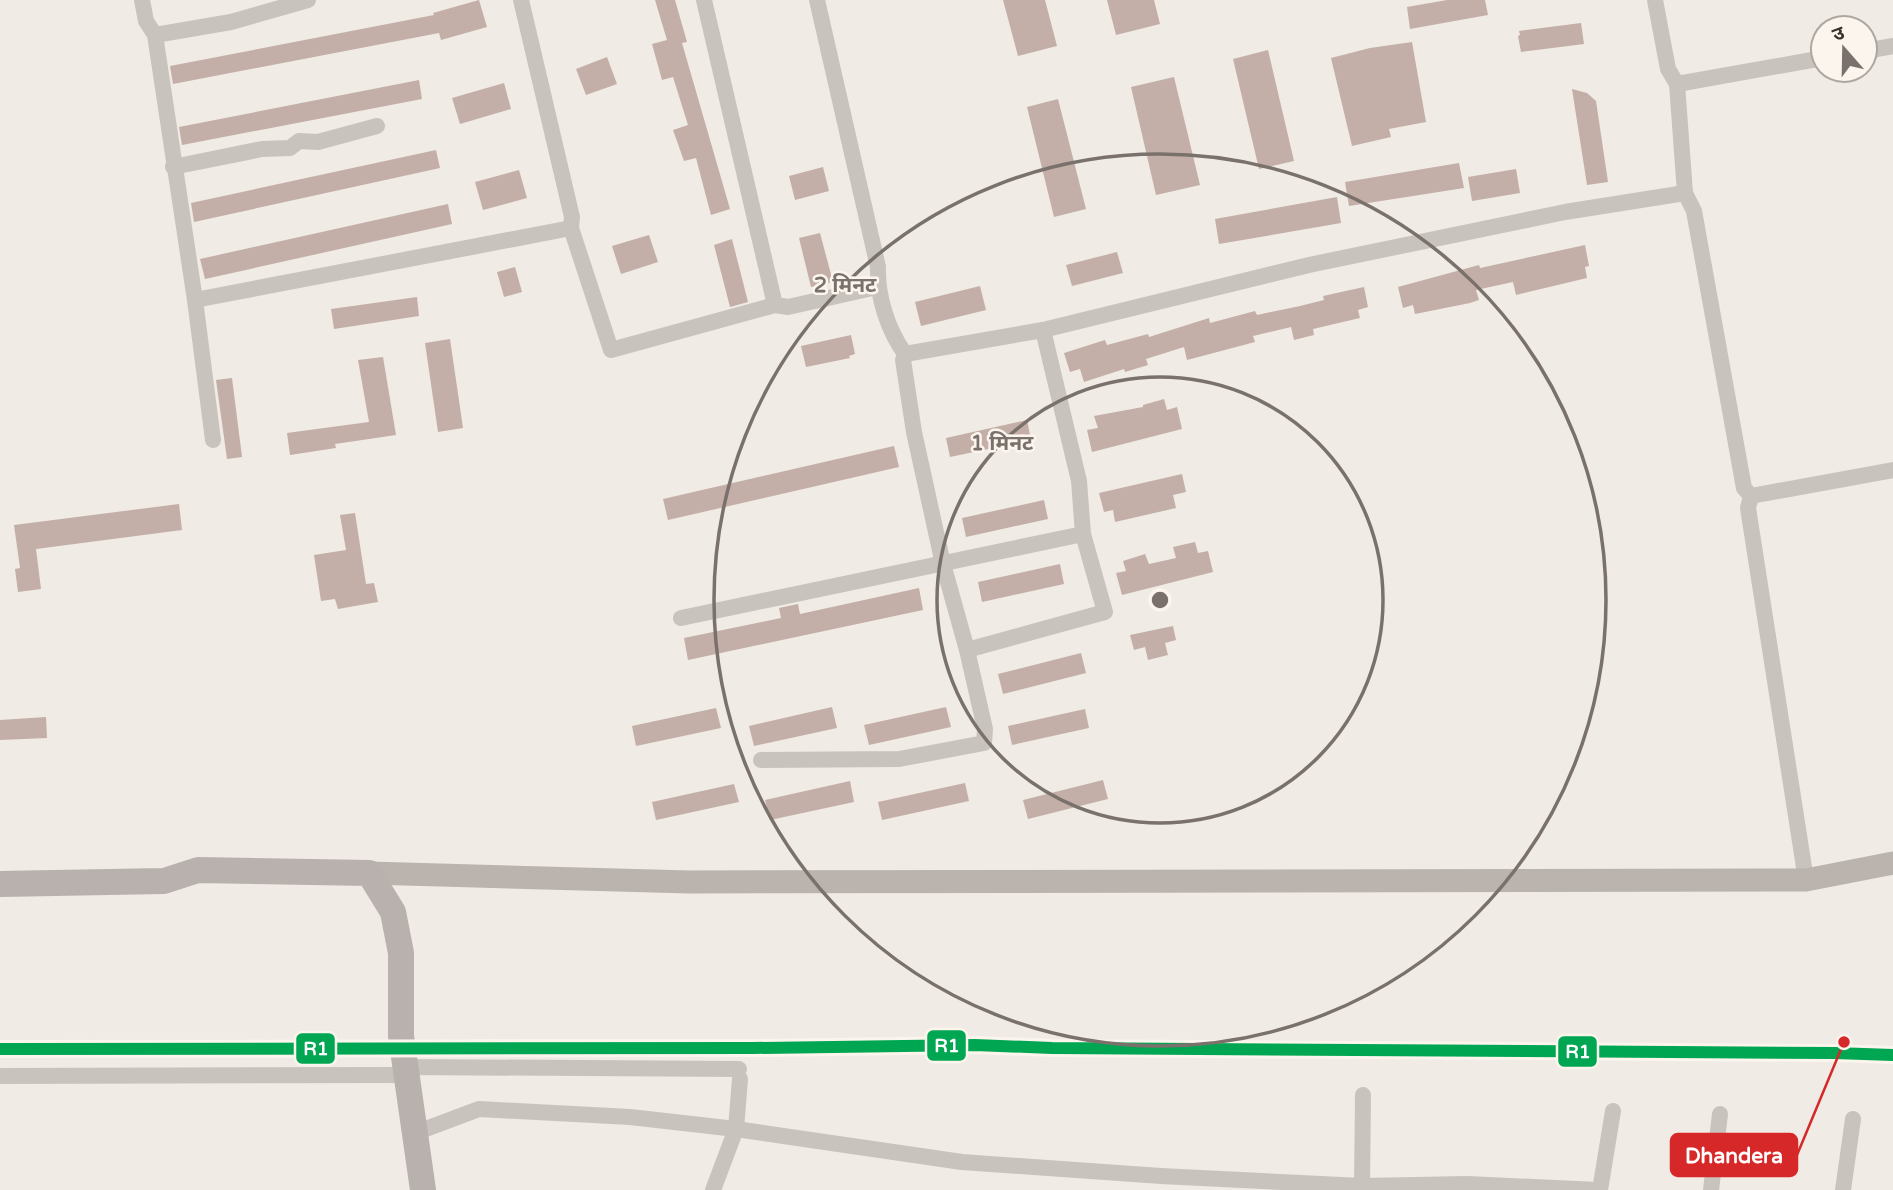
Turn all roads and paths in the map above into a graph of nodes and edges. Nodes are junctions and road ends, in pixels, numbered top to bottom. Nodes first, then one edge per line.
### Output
1 (142, 0) edge
2 (308, 0) edge
3 (521, 0) edge
4 (704, 0) edge
5 (817, 0) edge
6 (1655, 0) edge
7 (155, 35) junction
8 (1809, 60) edge
9 (1677, 84) junction
10 (377, 127) dead end
11 (173, 167) junction
12 (1685, 192) junction
13 (571, 228) junction
14 (877, 287) junction
15 (195, 300) junction
16 (775, 305) junction
17 (1042, 330) junction
18 (905, 354) junction
19 (213, 440) dead end
20 (1893, 470) edge
21 (1751, 496) junction
22 (1083, 534) junction
23 (943, 564) junction
24 (681, 618) dead end
25 (967, 650) junction
26 (761, 760) dead end
27 (1893, 863) edge
28 (0, 866) edge
29 (198, 870) junction
30 (369, 873) junction
31 (1806, 880) junction
32 (0, 884) edge
33 (405, 1071) junction
34 (0, 1076) edge
35 (1363, 1095) dead end
36 (1613, 1111) dead end
37 (1720, 1114) dead end
38 (1853, 1119) dead end
39 (736, 1129) junction
40 (415, 1133) junction
41 (1362, 1188) edge
42 (423, 1190) edge
43 (713, 1190) edge
44 (1597, 1190) edge
45 (1711, 1190) edge
46 (1843, 1190) edge

1 - 7 street
2 - 7 street
3 - 13 street
4 - 16 street
5 - 14 street
6 - 9 street
7 - 11 street
8 - 9 street
9 - 12 street
10 - 11 street
11 - 15 street
12 - 17 street
12 - 21 street
13 - 15 street
13 - 16 street
14 - 16 street
14 - 18 street
15 - 19 street
17 - 18 street
17 - 22 street
18 - 23 street
20 - 21 street
21 - 31 street
22 - 23 street
22 - 25 street
23 - 24 street
23 - 25 street
25 - 26 street
27 - 31 street
28 - 29 main road
29 - 30 main road
29 - 32 main road
30 - 31 street
30 - 33 main road
33 - 34 street
33 - 39 street
33 - 40 main road
35 - 41 street
36 - 44 street
37 - 45 street
38 - 46 street
39 - 40 street
39 - 41 street
39 - 43 street
40 - 42 main road
41 - 44 street

